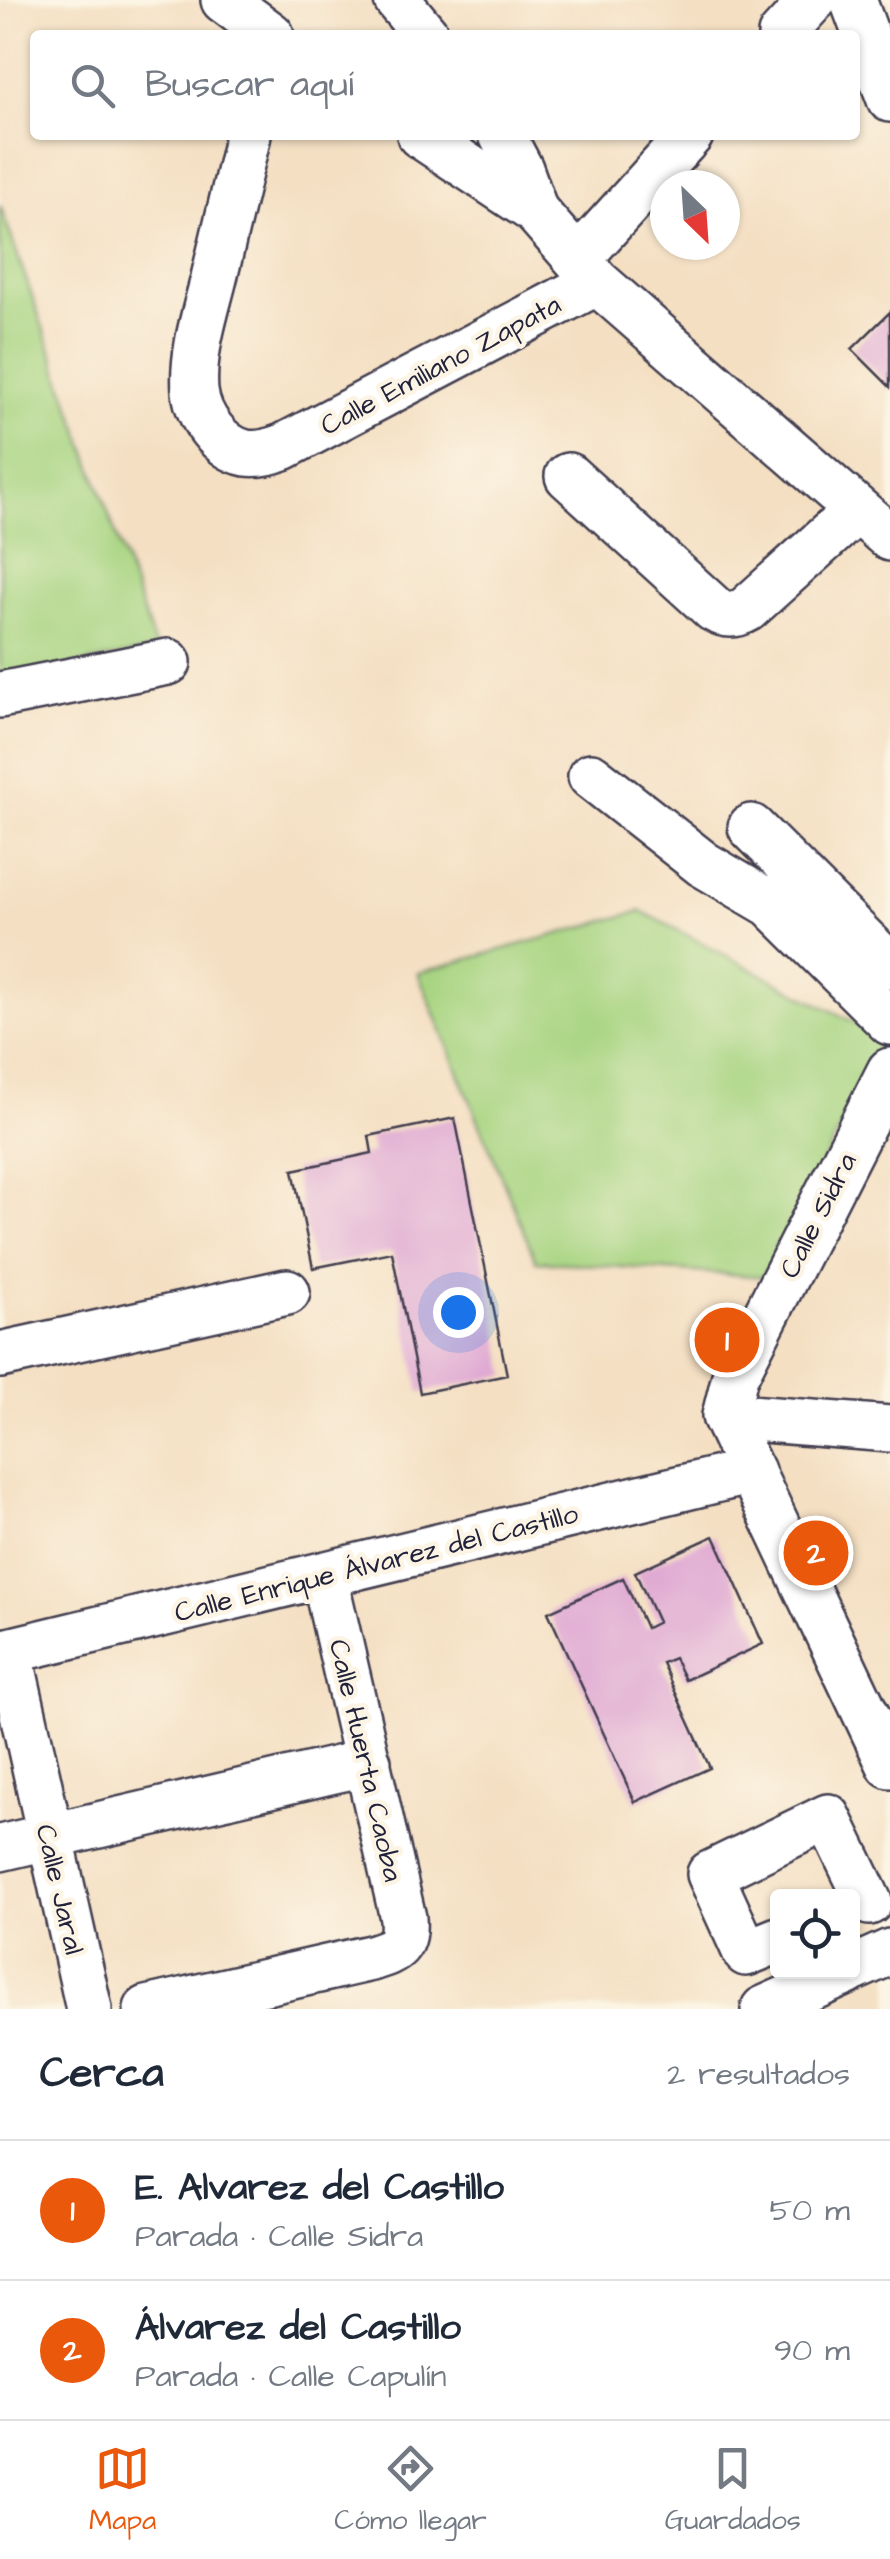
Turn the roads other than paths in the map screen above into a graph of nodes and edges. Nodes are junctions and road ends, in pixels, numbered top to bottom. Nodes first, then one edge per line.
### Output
1 (224, 0) edge
2 (279, 0) edge
3 (396, 0) edge
4 (813, 0) edge
5 (853, 0) edge
6 (265, 30) edge
7 (273, 30) edge
8 (422, 30) edge
9 (786, 30) edge
10 (890, 99) edge
11 (247, 140) edge
12 (427, 140) edge
13 (505, 140) edge
14 (686, 140) edge
15 (535, 212) junction
16 (587, 270) junction
17 (568, 476) dead end
18 (874, 524) edge
19 (168, 662) dead end
20 (0, 695) edge
21 (592, 776) dead end
22 (752, 827) dead end
23 (890, 966) edge
24 (890, 1022) edge
25 (890, 1071) edge
26 (287, 1292) dead end
27 (0, 1355) edge
28 (725, 1416) junction
29 (890, 1429) edge
30 (752, 1471) junction
31 (324, 1575) junction
32 (4, 1652) edge
33 (368, 1762) junction
34 (890, 1765) edge
35 (49, 1836) junction
36 (0, 1848) edge
37 (870, 1901) edge
38 (770, 1944) edge
39 (890, 1952) edge
40 (860, 1966) edge
41 (830, 1979) edge
42 (89, 2009) edge
43 (147, 2009) edge
44 (764, 2009) edge

1 - 6 street
2 - 7 street
3 - 8 street
4 - 9 street
5 - 10 street
11 - 16 street, Calle Emiliano Zapata
12 - 15 street
13 - 15 street
14 - 16 street, Calle Emiliano Zapata
15 - 16 street
16 - 18 street
17 - 18 street
19 - 20 street
21 - 24 street
22 - 23 street
25 - 28 street, Calle Sidra
26 - 27 street
28 - 29 street
28 - 30 street
30 - 31 street, Calle Enrique Álvarez del Castillo
30 - 34 street
31 - 32 street, Calle Enrique Álvarez del Castillo
31 - 33 street, Calle Huerta Caoba
32 - 35 street, Calle Jaral
33 - 35 street
33 - 43 street, Calle Huerta Caoba
35 - 36 street
35 - 42 street, Calle Jaral
37 - 38 street
39 - 40 street
41 - 44 street

